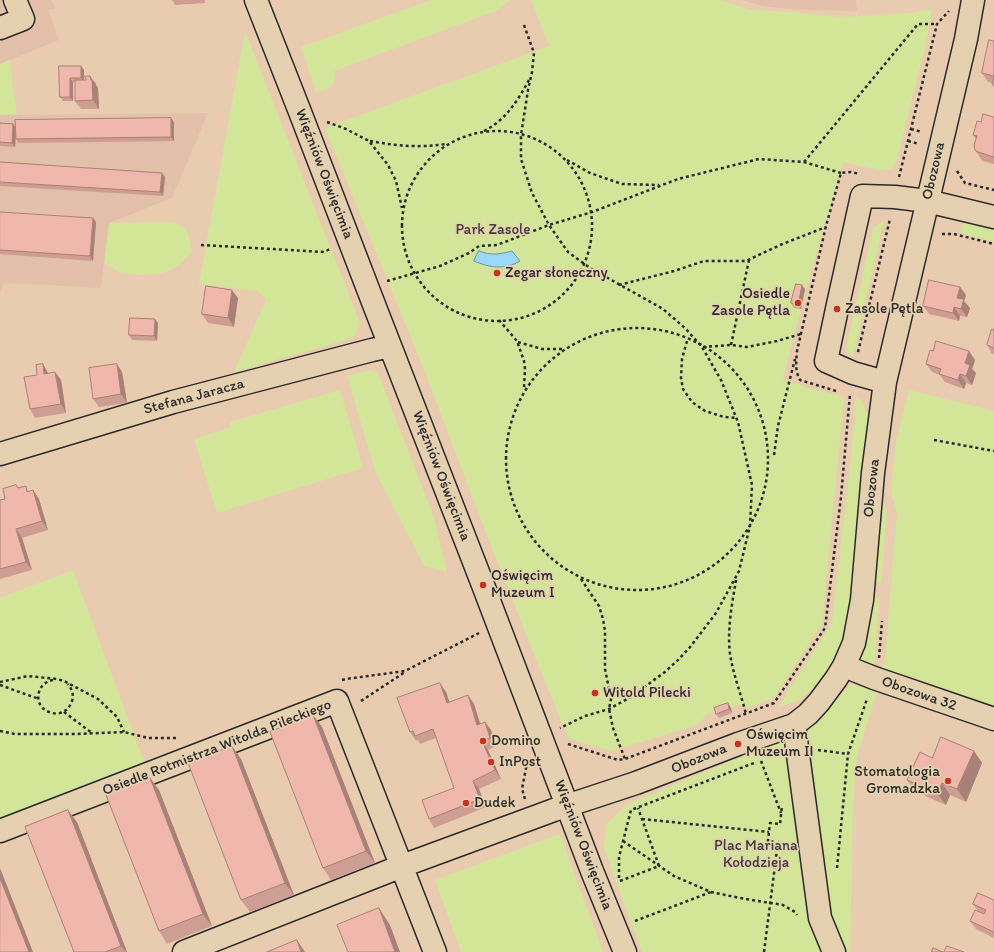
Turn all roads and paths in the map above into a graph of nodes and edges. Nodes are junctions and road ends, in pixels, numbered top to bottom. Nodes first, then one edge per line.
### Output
1 (15, 0) edge
2 (256, 0) edge
3 (973, 0) edge
4 (951, 8) dead end
5 (937, 24) junction
6 (524, 25) dead end
7 (0, 28) edge
8 (531, 78) junction
9 (322, 121) dead end
10 (479, 133) junction
11 (521, 135) junction
12 (369, 141) junction
13 (447, 144) junction
14 (566, 159) junction
15 (804, 162) junction
16 (841, 173) dead end
17 (966, 183) dead end
18 (661, 185) junction
19 (994, 190) edge
20 (895, 197) junction
21 (927, 201) junction
22 (403, 209) junction
23 (592, 212) junction
24 (994, 217) edge
25 (549, 225) junction
26 (826, 226) dead end
27 (201, 245) dead end
28 (324, 252) dead end
29 (749, 260) junction
30 (585, 264) junction
31 (414, 273) junction
32 (383, 282) dead end
33 (619, 285) junction
34 (499, 320) junction
35 (801, 334) dead end
36 (517, 341) junction
37 (687, 341) junction
38 (731, 345) junction
39 (390, 346) junction
40 (702, 347) junction
41 (563, 349) junction
42 (797, 351) dead end
43 (853, 373) junction
44 (885, 382) junction
45 (524, 388) junction
46 (737, 418) junction
47 (934, 440) dead end
48 (994, 451) edge
49 (0, 454) edge
50 (772, 464) dead end
51 (750, 526) junction
52 (736, 577) junction
53 (581, 579) junction
54 (882, 618) dead end
55 (483, 631) dead end
56 (844, 666) junction
57 (405, 671) junction
58 (874, 678) junction
59 (57, 679) junction
60 (64, 681) junction
61 (340, 681) dead end
62 (0, 682) edge
63 (0, 685) edge
64 (39, 699) junction
65 (609, 709) junction
66 (64, 712) junction
67 (342, 713) junction
68 (746, 714) junction
69 (994, 719) edge
70 (794, 725) junction
71 (0, 731) edge
72 (124, 732) junction
73 (92, 733) junction
74 (560, 734) dead end
75 (184, 738) dead end
76 (566, 744) dead end
77 (797, 747) junction
78 (848, 754) junction
79 (625, 759) junction
80 (761, 761) junction
81 (568, 806) junction
82 (782, 806) dead end
83 (638, 808) junction
84 (781, 814) junction
85 (642, 819) junction
86 (0, 831) edge
87 (769, 832) junction
88 (623, 841) junction
89 (402, 866) junction
90 (659, 866) junction
91 (836, 871) dead end
92 (711, 892) junction
93 (770, 903) junction
94 (632, 915) dead end
95 (799, 918) dead end
96 (634, 921) junction
97 (637, 928) dead end
98 (184, 952) edge
99 (435, 952) edge
100 (625, 952) edge
101 (764, 952) edge
102 (834, 952) edge

1 - 7 street
2 - 39 street, Więźniów Oświęcimia
3 - 21 street, Obozowa
4 - 5 path
5 - 15 path
5 - 20 path
6 - 8 path
8 - 10 path
8 - 11 path
9 - 12 path
10 - 11 path
10 - 13 path
11 - 14 path
11 - 25 path
12 - 13 path
12 - 22 path
13 - 22 path
14 - 18 path
14 - 23 path
15 - 16 path
15 - 18 path
17 - 19 path
18 - 23 path
20 - 21 street
20 - 43 path
20 - 43 street
21 - 24 street
21 - 44 street, Obozowa
22 - 31 path
23 - 25 path
23 - 30 path
25 - 30 path
25 - 31 path
26 - 29 path
27 - 28 path
29 - 33 path
29 - 38 path
30 - 33 path
30 - 34 path
31 - 32 path
31 - 34 path
33 - 40 path
34 - 36 path
35 - 38 path
36 - 41 path
36 - 45 path
37 - 40 path
37 - 41 path
37 - 46 path
38 - 40 path
39 - 49 street, Stefana Jaracza
39 - 81 street, Więźniów Oświęcimia
40 - 42 path
40 - 46 path
41 - 45 path
43 - 44 street
43 - 68 path
44 - 56 street, Obozowa
45 - 53 path
46 - 51 path
47 - 48 path
50 - 51 path
51 - 52 path
51 - 53 path
52 - 65 path
52 - 68 path
53 - 65 path
54 - 58 path
55 - 57 path
56 - 58 street, Obozowa 32
56 - 70 street, Obozowa
57 - 61 path
57 - 67 path
58 - 69 street, Obozowa 32
58 - 78 path
59 - 60 path
59 - 62 path
59 - 64 path
60 - 66 path
60 - 72 path
63 - 64 path
64 - 66 path
65 - 74 path
65 - 79 path
66 - 73 path
67 - 86 street, Osiedle Rotmistrza Witolda Pileckiego
67 - 89 street, Osiedle Rotmistrza Witolda Pileckiego
68 - 79 path
70 - 77 street
70 - 81 street, Obozowa
71 - 73 path
72 - 73 path
72 - 75 path
76 - 79 path
77 - 78 path
77 - 80 path
77 - 102 street
78 - 91 path
80 - 83 path
80 - 84 path
81 - 89 street
81 - 100 street, Więźniów Oświęcimia
82 - 84 path
83 - 85 path
83 - 88 path
84 - 87 path
85 - 87 path
85 - 90 path
87 - 93 path
88 - 90 path
88 - 90 path
89 - 98 street
89 - 99 street, Osiedle Rotmistrza Witolda Pileckiego
90 - 92 path
92 - 93 path
92 - 96 path
93 - 95 path
93 - 101 path
94 - 96 path
96 - 97 path

